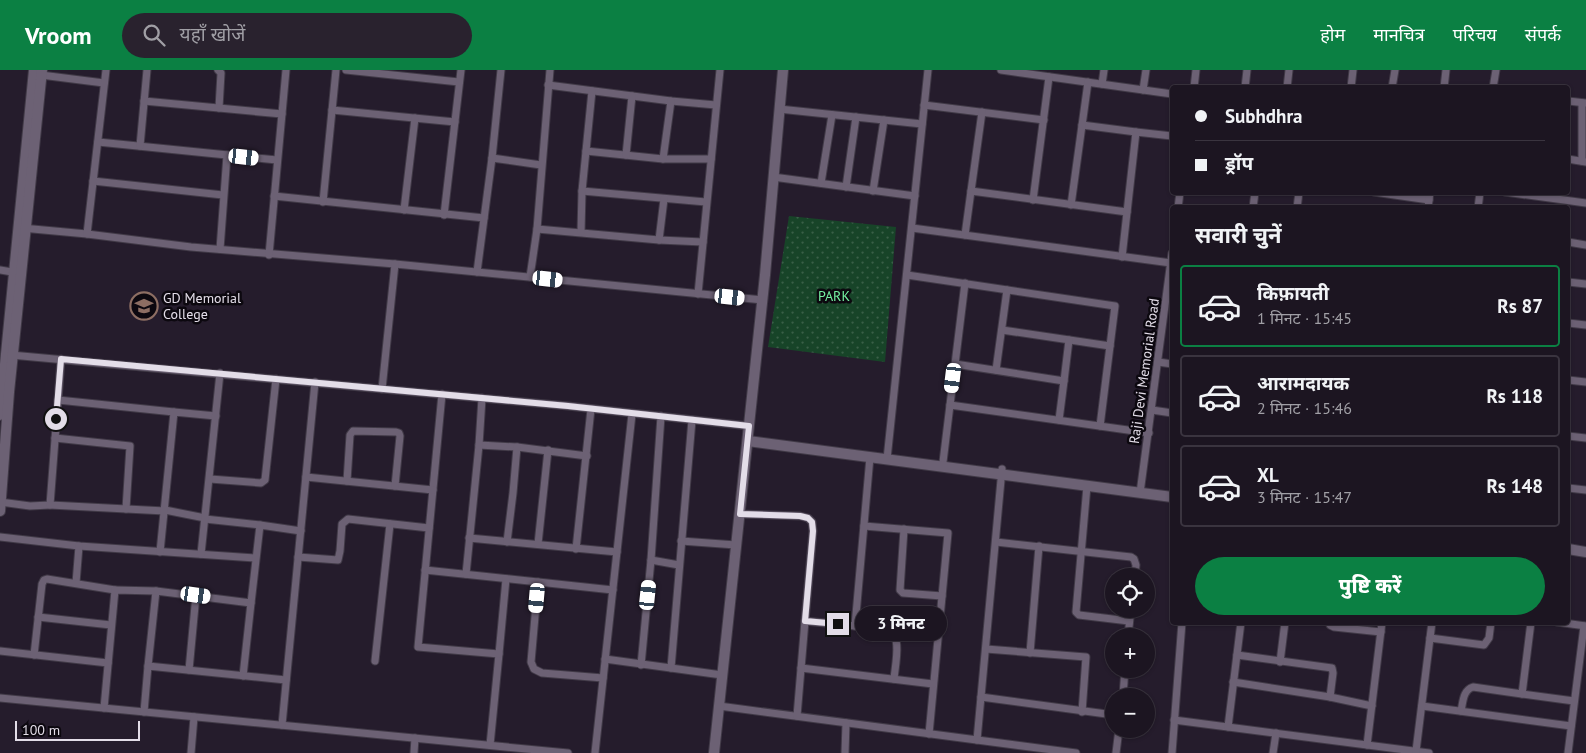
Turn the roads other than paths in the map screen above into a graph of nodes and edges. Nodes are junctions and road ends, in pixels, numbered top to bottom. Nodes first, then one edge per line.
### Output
1 (106, 70) edge
2 (147, 70) edge
3 (218, 70) edge
4 (286, 70) edge
5 (336, 70) edge
6 (346, 70) edge
7 (461, 70) edge
8 (501, 70) edge
9 (550, 70) edge
10 (720, 70) edge
11 (783, 70) edge
12 (928, 70) edge
13 (1002, 70) edge
14 (1104, 70) edge
15 (1146, 70) edge
16 (1196, 70) edge
17 (1248, 70) edge
18 (1289, 70) edge
19 (1353, 70) edge
20 (1394, 70) edge
21 (1446, 70) edge
22 (1496, 70) edge
23 (39, 72) edge
24 (1049, 77) junction
25 (459, 82) junction
26 (1088, 82) junction
27 (104, 83) junction
28 (1102, 84) junction
29 (548, 85) junction
30 (1194, 85) edge
31 (1246, 85) edge
32 (1287, 85) edge
33 (1351, 85) edge
34 (1392, 85) edge
35 (1444, 85) edge
36 (1494, 85) edge
37 (1143, 90) junction
38 (592, 91) junction
39 (1170, 94) edge
40 (632, 96) junction
41 (671, 101) junction
42 (144, 102) junction
43 (1570, 102) edge
44 (1584, 103) edge
45 (716, 105) junction
46 (924, 105) junction
47 (218, 108) junction
48 (779, 109) junction
49 (332, 110) junction
50 (982, 112) junction
51 (282, 114) junction
52 (832, 115) junction
53 (856, 117) junction
54 (415, 118) junction
55 (884, 120) junction
56 (1044, 120) junction
57 (455, 122) junction
58 (922, 124) junction
59 (1082, 125) junction
60 (1136, 132) junction
61 (1170, 136) edge
62 (98, 142) junction
63 (140, 146) junction
64 (586, 151) junction
65 (227, 155) junction
66 (626, 155) junction
67 (492, 158) junction
68 (663, 159) junction
69 (711, 159) junction
70 (277, 160) junction
71 (1570, 160) edge
72 (1584, 162) edge
73 (541, 165) junction
74 (773, 177) junction
75 (93, 181) junction
76 (821, 184) junction
77 (846, 187) junction
78 (582, 191) junction
79 (873, 191) junction
80 (971, 192) junction
81 (223, 195) junction
82 (1392, 195) edge
83 (1527, 195) edge
84 (274, 196) junction
85 (915, 196) junction
86 (664, 199) junction
87 (1033, 200) junction
88 (1429, 200) edge
89 (323, 202) junction
90 (706, 202) junction
91 (1586, 203) edge
92 (1071, 205) junction
93 (404, 210) junction
94 (1127, 212) junction
95 (444, 215) junction
96 (484, 218) junction
97 (22, 228) junction
98 (912, 228) junction
99 (537, 229) junction
100 (581, 232) junction
101 (87, 234) junction
102 (965, 235) junction
103 (659, 240) junction
104 (703, 242) junction
105 (1570, 242) edge
106 (1586, 245) edge
107 (220, 249) junction
108 (269, 255) junction
109 (1122, 257) junction
110 (1170, 263) edge
111 (395, 264) junction
112 (0, 270) edge
113 (1170, 271) edge
114 (477, 272) junction
115 (18, 273) junction
116 (907, 275) junction
117 (530, 277) junction
118 (1570, 282) edge
119 (965, 284) junction
120 (1586, 284) edge
121 (1007, 290) junction
122 (698, 294) junction
123 (763, 300) junction
124 (1164, 320) junction
125 (1170, 321) edge
126 (1570, 323) edge
127 (1586, 325) edge
128 (1002, 330) junction
129 (1069, 340) junction
130 (1110, 346) junction
131 (10, 355) junction
132 (61, 359) junction
133 (1158, 362) junction
134 (955, 364) junction
135 (1170, 364) edge
136 (996, 370) junction
137 (220, 373) junction
138 (276, 379) junction
139 (1064, 380) junction
140 (1570, 380) edge
141 (315, 382) junction
142 (1586, 382) edge
143 (1, 387) edge
144 (382, 388) junction
145 (442, 394) junction
146 (482, 398) junction
147 (58, 400) junction
148 (950, 405) junction
149 (591, 409) junction
150 (1152, 410) junction
151 (174, 412) junction
152 (1170, 413) edge
153 (632, 414) junction
154 (0, 415) edge
155 (216, 416) junction
156 (661, 416) junction
157 (692, 420) junction
158 (1059, 420) junction
159 (1100, 426) junction
160 (1149, 433) junction
161 (748, 434) junction
162 (1570, 436) edge
163 (55, 438) junction
164 (1586, 438) edge
165 (479, 445) junction
166 (517, 447) junction
167 (548, 450) junction
168 (587, 456) junction
169 (870, 457) junction
170 (888, 457) junction
171 (943, 462) junction
172 (1002, 472) junction
173 (306, 477) junction
174 (210, 479) junction
175 (347, 481) junction
176 (395, 486) junction
177 (1087, 486) junction
178 (1570, 488) edge
179 (433, 490) junction
180 (1141, 490) junction
181 (1586, 490) edge
182 (1170, 492) edge
183 (1170, 497) edge
184 (0, 505) edge
185 (50, 505) junction
186 (126, 509) junction
187 (165, 510) junction
188 (740, 514) junction
189 (205, 518) junction
190 (390, 524) junction
191 (260, 526) junction
192 (864, 526) junction
193 (429, 528) junction
194 (904, 530) junction
195 (301, 531) junction
196 (0, 537) edge
197 (469, 538) junction
198 (682, 541) junction
199 (507, 542) junction
200 (996, 542) junction
201 (538, 544) junction
202 (1570, 544) edge
203 (736, 545) junction
204 (79, 546) junction
205 (1039, 546) junction
206 (1586, 546) edge
207 (576, 549) junction
208 (1570, 549) edge
209 (1082, 551) junction
210 (160, 552) junction
211 (618, 552) junction
212 (1586, 552) edge
213 (201, 554) junction
214 (298, 557) junction
215 (255, 558) junction
216 (651, 560) junction
217 (679, 565) junction
218 (1136, 568) edge
219 (425, 570) junction
220 (466, 574) junction
221 (506, 579) junction
222 (538, 582) junction
223 (76, 583) junction
224 (115, 590) junction
225 (613, 590) junction
226 (156, 591) junction
227 (196, 595) junction
228 (942, 596) junction
229 (251, 603) junction
230 (38, 617) junction
231 (1130, 618) edge
232 (805, 621) junction
233 (1129, 621) junction
234 (111, 624) junction
235 (1570, 624) edge
236 (1182, 625) edge
237 (1241, 625) edge
238 (1285, 625) edge
239 (1330, 625) edge
240 (1382, 625) edge
241 (1432, 625) edge
242 (1490, 625) edge
243 (1531, 625) edge
244 (855, 626) junction
245 (1585, 626) edge
246 (1129, 628) edge
247 (1381, 632) junction
248 (1430, 638) junction
249 (986, 649) junction
250 (0, 651) edge
251 (1030, 653) junction
252 (499, 654) junction
253 (34, 655) junction
254 (1237, 655) junction
255 (605, 658) junction
256 (375, 660) dead end
257 (1280, 662) junction
258 (108, 663) junction
259 (641, 665) junction
260 (148, 666) junction
261 (671, 668) junction
262 (801, 668) junction
263 (188, 670) junction
264 (722, 675) junction
265 (243, 676) junction
266 (603, 678) junction
267 (894, 679) junction
268 (286, 680) junction
269 (1233, 682) junction
270 (933, 684) junction
271 (1522, 694) junction
272 (981, 697) junction
273 (1330, 697) junction
274 (0, 698) edge
275 (1574, 701) junction
276 (719, 706) junction
277 (1372, 706) junction
278 (1422, 706) junction
279 (104, 708) junction
280 (1461, 711) junction
281 (144, 712) junction
282 (1082, 712) junction
283 (1105, 715) edge
284 (797, 716) junction
285 (194, 717) junction
286 (1174, 720) junction
287 (846, 723) junction
288 (282, 725) junction
289 (1571, 726) junction
290 (1228, 727) junction
291 (1276, 733) junction
292 (929, 734) junction
293 (415, 738) junction
294 (1118, 738) edge
295 (977, 740) junction
296 (468, 743) junction
297 (1368, 745) junction
298 (490, 746) junction
299 (1416, 751) junction
300 (191, 753) edge
301 (414, 753) edge
302 (467, 753) edge
303 (568, 753) edge
304 (595, 753) edge
305 (714, 753) edge
306 (845, 753) edge
307 (1076, 753) edge
308 (1116, 753) edge
309 (1172, 753) edge
310 (1273, 753) edge
311 (1429, 753) edge
312 (1568, 753) edge

1 - 27 street
2 - 42 street
3 - 47 street
4 - 51 street
5 - 49 street
6 - 25 street
7 - 25 street
8 - 67 street
9 - 29 street
10 - 45 street
11 - 48 street
12 - 46 street
13 - 24 street
14 - 28 street
15 - 37 street
16 - 30 street
17 - 31 street
18 - 32 street
19 - 33 street
20 - 34 street
21 - 35 street
22 - 36 street
23 - 27 street
23 - 97 street
24 - 26 street
24 - 56 street
25 - 57 street
26 - 28 street
26 - 59 street
27 - 62 street
28 - 37 street
29 - 38 street
29 - 73 street
37 - 39 street
38 - 40 street
38 - 64 street
40 - 41 street
40 - 66 street
41 - 45 street
41 - 68 street
42 - 47 street
42 - 63 street
43 - 44 street
44 - 72 street
45 - 69 street
46 - 50 street
46 - 58 street
47 - 51 street
48 - 52 street
48 - 74 street
49 - 54 street
49 - 89 street
50 - 56 street
50 - 80 street
51 - 70 street
52 - 53 street
52 - 76 street
53 - 55 street
53 - 77 street
54 - 57 street
54 - 93 street
55 - 58 street
55 - 79 street
56 - 87 street
57 - 95 street
58 - 85 street
59 - 60 street
59 - 92 street
60 - 61 street
60 - 94 street
62 - 63 street
62 - 75 street
63 - 65 street
64 - 66 street
64 - 78 street
65 - 70 street
65 - 81 street
66 - 68 street
67 - 73 street
67 - 96 street
68 - 69 street
69 - 90 street
70 - 84 street
71 - 72 street
73 - 99 street
74 - 76 street
74 - 123 street
75 - 81 street
75 - 101 street
76 - 77 street
77 - 79 street
78 - 86 street
78 - 100 street
79 - 85 street
80 - 87 street
80 - 102 street
81 - 107 street
82 - 88 street
83 - 91 street
84 - 89 street
84 - 108 street
85 - 98 street
86 - 90 street
86 - 103 street
87 - 92 street
89 - 93 street
90 - 104 street
92 - 94 street
93 - 95 street
94 - 109 street
95 - 96 street
96 - 114 street
97 - 101 street
97 - 115 street
98 - 102 street
98 - 116 street
99 - 100 street
99 - 117 street
100 - 103 street
101 - 107 street
102 - 109 street
103 - 104 street
104 - 122 street
105 - 106 street
107 - 108 street
108 - 111 street
109 - 110 street
111 - 114 street
111 - 144 street
112 - 115 street
113 - 124 street, Raji Devi Memorial Road
114 - 117 street
115 - 131 street
116 - 119 street
116 - 170 street
117 - 122 street
118 - 120 street
119 - 121 street
119 - 134 street
121 - 128 street
121 - 130 street
122 - 123 street
123 - 161 street
124 - 125 street
124 - 133 street, Raji Devi Memorial Road
126 - 127 street
128 - 129 street
128 - 136 street
129 - 130 street
129 - 139 street
130 - 159 street
131 - 132 street
131 - 143 street
131 - 184 street
132 - 137 street
132 - 147 street
133 - 135 street
133 - 150 street, Raji Devi Memorial Road
134 - 136 street
134 - 148 street
136 - 139 street
137 - 138 street
137 - 155 street
138 - 141 street
138 - 174 street
139 - 158 street
140 - 142 street
141 - 144 street
141 - 173 street
143 - 154 street
144 - 145 street
145 - 146 street
145 - 179 street
146 - 149 street
146 - 165 street
147 - 151 street
147 - 163 street
148 - 158 street
148 - 171 street
149 - 153 street
149 - 168 street
150 - 152 street
150 - 160 street, Raji Devi Memorial Road
151 - 155 street
151 - 187 street
153 - 156 street
153 - 211 street
155 - 174 street
156 - 157 street
156 - 216 street
157 - 161 street
157 - 198 street
158 - 159 street
159 - 160 street
160 - 180 street, Raji Devi Memorial Road
161 - 169 street
161 - 170 street
161 - 188 street
162 - 164 street
163 - 185 street
163 - 186 street
165 - 166 street
165 - 197 street
166 - 167 street
166 - 199 street
167 - 168 street
167 - 201 street
168 - 207 street
169 - 170 street
169 - 192 street
170 - 171 street
170 - 172 street
171 - 172 street
172 - 177 street
172 - 180 street
172 - 200 street
173 - 175 street
173 - 195 street
174 - 189 street
175 - 176 street
175 - 176 street
176 - 179 street
177 - 180 street
177 - 209 street
178 - 181 street
179 - 193 street
180 - 182 street
180 - 183 street
184 - 185 street
185 - 186 street
186 - 187 street
187 - 189 street
187 - 210 street
188 - 203 street
188 - 232 street
189 - 191 street
189 - 213 street
190 - 193 street
190 - 214 street
190 - 256 street
191 - 195 street
191 - 215 street
192 - 194 street
192 - 244 street
193 - 219 street
194 - 228 street
194 - 228 street
195 - 214 street
196 - 204 street
197 - 199 street
197 - 220 street
198 - 203 street
198 - 217 street
199 - 201 street
200 - 205 street
200 - 249 street
201 - 207 street
202 - 206 street
203 - 264 street
204 - 210 street
204 - 223 street
205 - 209 street
205 - 251 street
207 - 211 street
208 - 212 street
209 - 218 street
209 - 233 street
210 - 213 street
211 - 225 street
213 - 215 street
214 - 268 street
215 - 229 street
216 - 217 street
216 - 259 street
217 - 261 street
219 - 220 street
219 - 252 street
220 - 221 street
221 - 222 street
221 - 252 street
222 - 225 street
222 - 266 street
223 - 224 street
223 - 230 street
224 - 226 street
224 - 234 street
225 - 255 street
226 - 227 street
226 - 260 street
227 - 229 street
227 - 263 street
228 - 270 street
229 - 265 street
230 - 234 street
230 - 253 street
231 - 233 street
232 - 244 street
232 - 262 street
233 - 246 street
234 - 258 street
235 - 245 street
236 - 286 street
237 - 254 street
238 - 257 street
239 - 247 street
240 - 247 street
241 - 248 street
242 - 248 street
243 - 271 street
244 - 267 street
245 - 275 street
247 - 277 street
248 - 278 street
249 - 251 street
249 - 272 street
250 - 253 street
251 - 282 street
252 - 298 street
253 - 258 street
254 - 257 street
254 - 269 street
255 - 259 street
255 - 266 street
257 - 273 street
258 - 279 street
259 - 261 street
260 - 263 street
260 - 281 street
261 - 264 street
262 - 267 street
262 - 284 street
263 - 265 street
264 - 276 street
265 - 268 street
266 - 304 street
267 - 270 street
268 - 288 street
269 - 273 street
269 - 290 street
270 - 292 street
271 - 275 street
271 - 280 street
272 - 282 street
272 - 295 street
273 - 277 street
274 - 279 street
275 - 289 street
276 - 284 street
276 - 305 street
277 - 297 street
278 - 280 street
278 - 299 street
279 - 281 street
280 - 289 street
281 - 285 street
282 - 283 street
284 - 287 street
285 - 288 street
285 - 300 street
286 - 290 street
286 - 309 street
287 - 292 street
287 - 306 street
288 - 293 street
289 - 312 street
290 - 291 street
291 - 297 street
291 - 310 street
292 - 295 street
293 - 296 street
293 - 301 street
294 - 308 street
295 - 307 street
296 - 298 street
296 - 302 street
297 - 299 street
298 - 303 street
299 - 311 street

